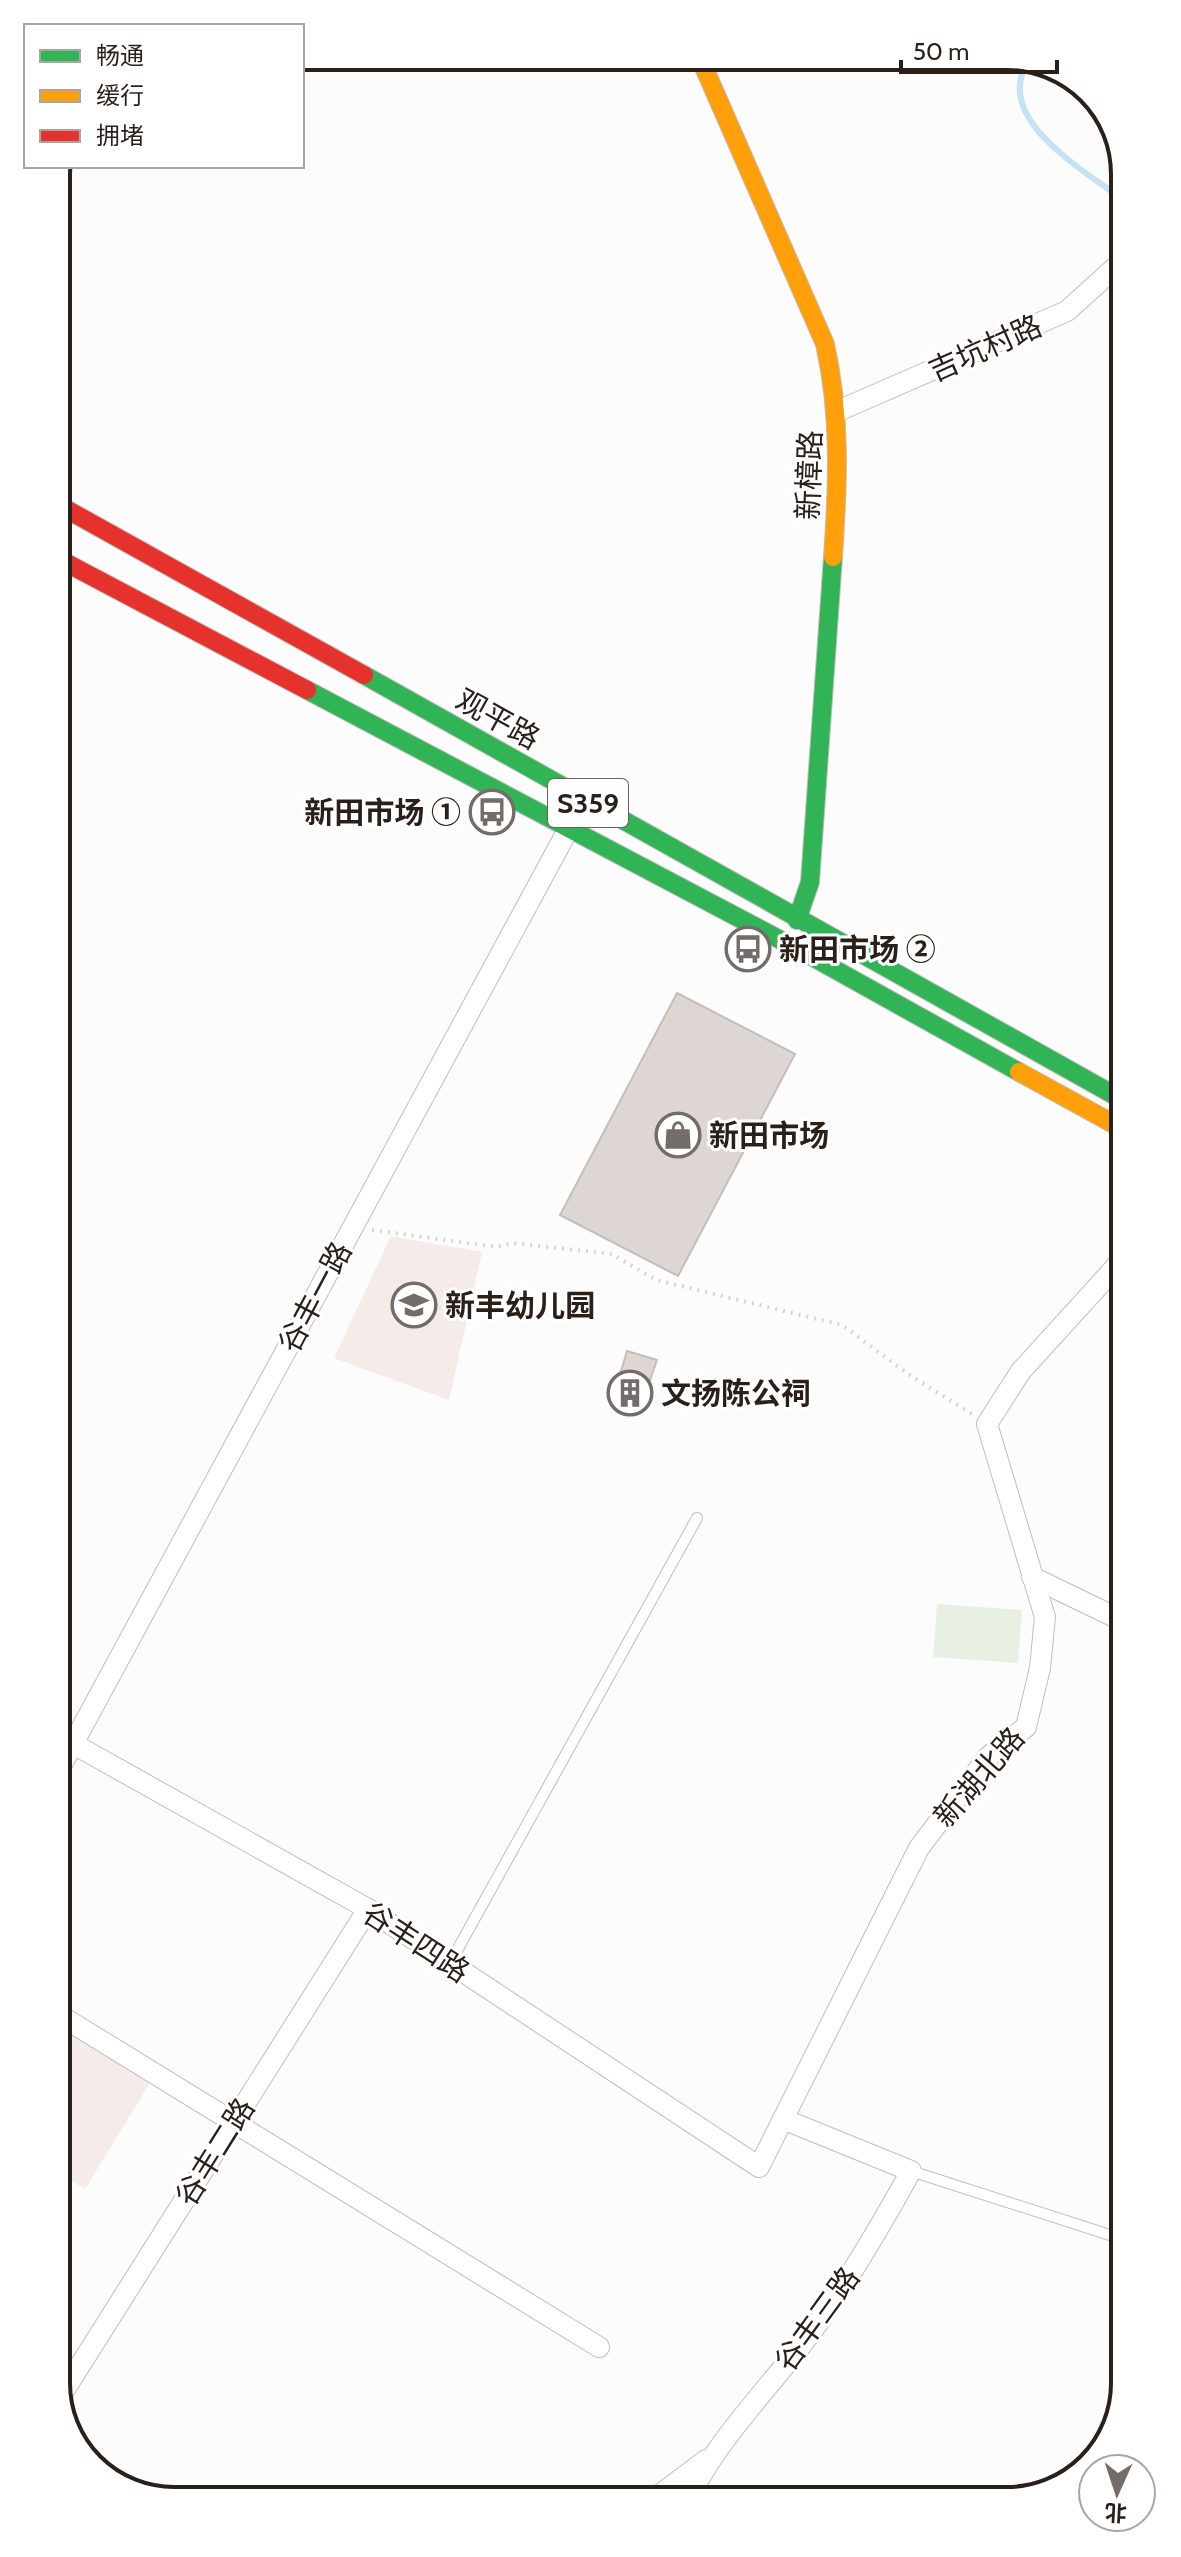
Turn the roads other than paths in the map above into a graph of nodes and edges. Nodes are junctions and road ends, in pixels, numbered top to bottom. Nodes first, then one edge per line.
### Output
1 (705, 70) edge
2 (1111, 271) edge
3 (838, 411) junction
4 (70, 511) edge
5 (70, 565) edge
6 (569, 828) junction
7 (797, 920) junction
8 (1111, 1093) edge
9 (1111, 1122) edge
10 (1111, 1272) edge
11 (697, 1518) dead end
12 (1032, 1577) junction
13 (1111, 1615) edge
14 (70, 1736) edge
15 (70, 1743) edge
16 (368, 1909) junction
17 (450, 1963) junction
18 (70, 2022) edge
19 (783, 2119) junction
20 (234, 2122) junction
21 (759, 2167) joint
22 (911, 2171) junction
23 (1111, 2235) edge
24 (599, 2347) dead end
25 (70, 2381) edge
26 (709, 2458) junction
27 (670, 2487) edge
28 (694, 2487) edge

1 - 3 main road, 新樟路
2 - 3 street, 吉坑村路
3 - 7 main road, 新樟路
4 - 7 main road, 观平路 / S359
5 - 6 main road, 观平路 / S359
6 - 9 main road, 观平路 / S359
6 - 14 street, 谷丰一路
7 - 8 main road, 观平路 / S359
10 - 12 street, 新湖北路
11 - 17 lane
12 - 13 street
12 - 19 street, 新湖北路
15 - 16 street, 谷丰四路
16 - 17 street, 谷丰四路
16 - 20 street, 谷丰二路
17 - 21 street, 谷丰四路
18 - 20 street
19 - 21 street, 新湖北路
19 - 22 street
20 - 24 street
20 - 25 street, 谷丰二路
22 - 23 lane
22 - 26 street, 谷丰三路
26 - 27 street
26 - 28 street

